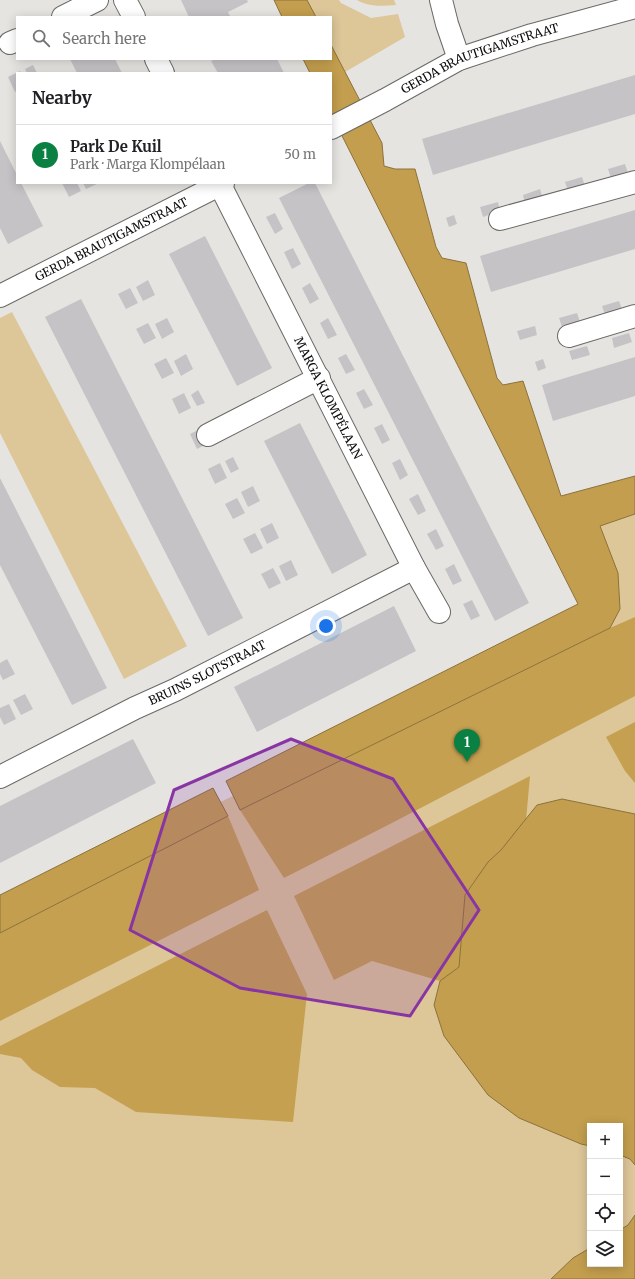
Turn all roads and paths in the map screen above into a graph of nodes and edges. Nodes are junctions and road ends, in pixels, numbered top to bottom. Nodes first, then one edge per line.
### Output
1 (97, 0) edge
2 (125, 0) edge
3 (441, 0) edge
4 (635, 7) edge
5 (65, 16) edge
6 (133, 16) edge
7 (459, 59) junction
8 (156, 60) edge
9 (162, 72) edge
10 (332, 127) edge
11 (635, 182) edge
12 (221, 184) edge
13 (500, 219) dead end
14 (0, 296) edge
15 (635, 316) edge
16 (569, 336) dead end
17 (319, 378) junction
18 (208, 435) dead end
19 (414, 568) junction
20 (439, 612) dead end
21 (0, 777) edge

1 - 5 street
2 - 6 street
3 - 7 street
4 - 7 street, GERDA BRAUTIGAMSTRAAT
7 - 10 street, GERDA BRAUTIGAMSTRAAT
8 - 9 street
11 - 13 street
12 - 14 street, GERDA BRAUTIGAMSTRAAT
12 - 17 street, MARGA KLOMPÉLAAN
15 - 16 street
17 - 18 street
17 - 19 street, MARGA KLOMPÉLAAN
19 - 20 street, MARGA KLOMPÉLAAN
19 - 21 street, BRUINS SLOTSTRAAT

